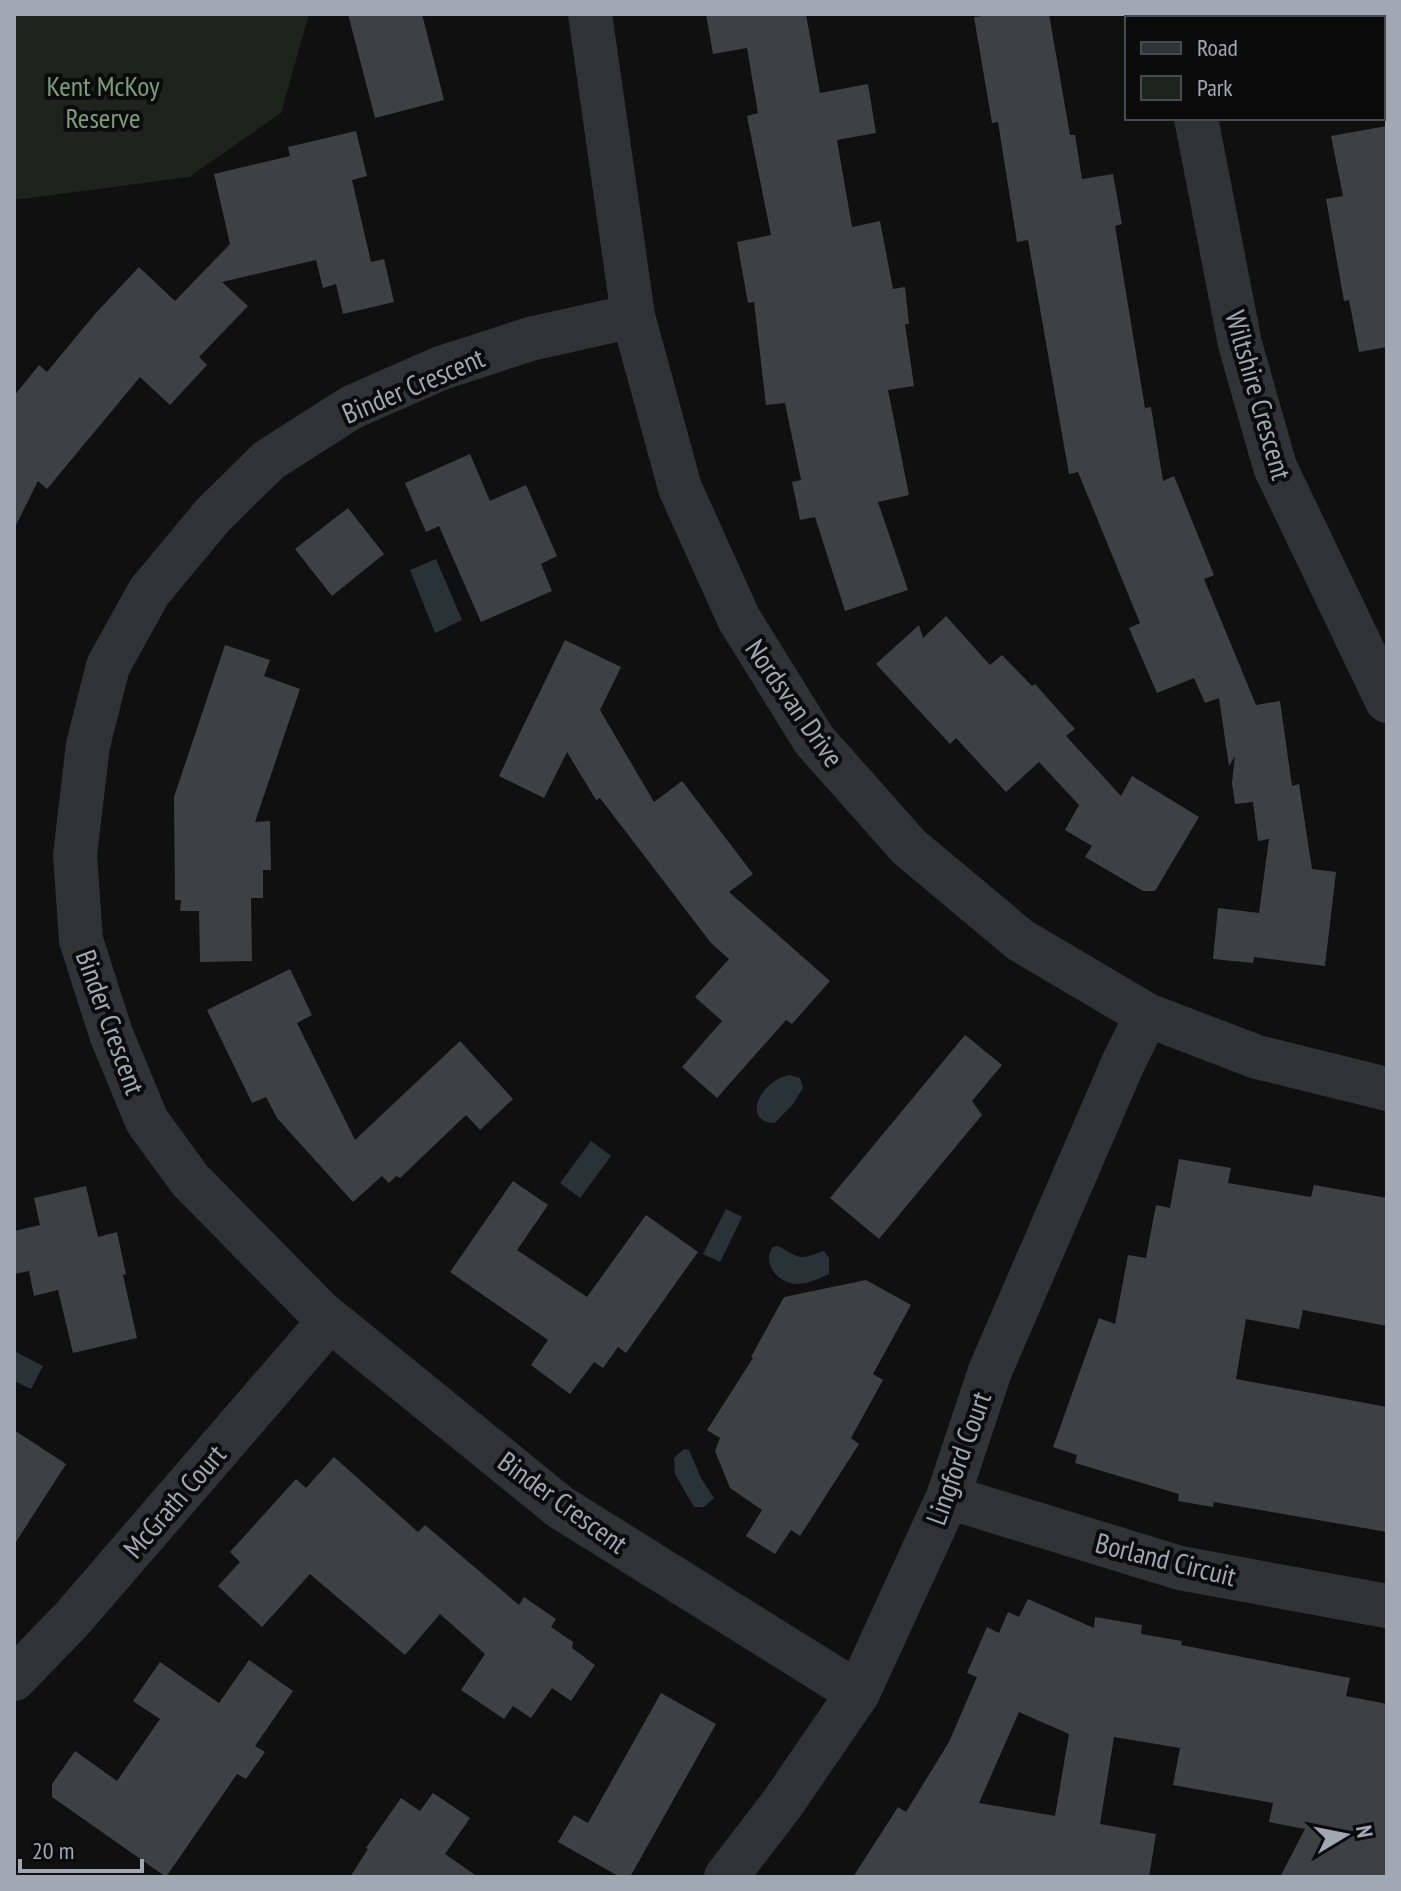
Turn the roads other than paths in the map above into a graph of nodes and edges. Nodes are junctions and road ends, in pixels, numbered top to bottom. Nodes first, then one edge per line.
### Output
1 (590, 14) edge
2 (1196, 120) edge
3 (633, 316) junction
4 (1387, 701) edge
5 (1147, 1015) junction
6 (1387, 1089) edge
7 (330, 1320) junction
8 (948, 1497) junction
9 (1387, 1606) edge
10 (14, 1679) edge
11 (858, 1693) junction
12 (726, 1877) edge

1 - 3 street, Nordsvan Drive
2 - 4 street, Wiltshire Crescent
3 - 5 street, Nordsvan Drive
3 - 7 street, Binder Crescent
5 - 6 street, Nordsvan Drive
5 - 8 street, Lingford Court
7 - 10 street, McGrath Court
7 - 11 street, Binder Crescent
8 - 9 street, Borland Circuit
8 - 11 street, Lingford Court
11 - 12 street, Lingford Court

